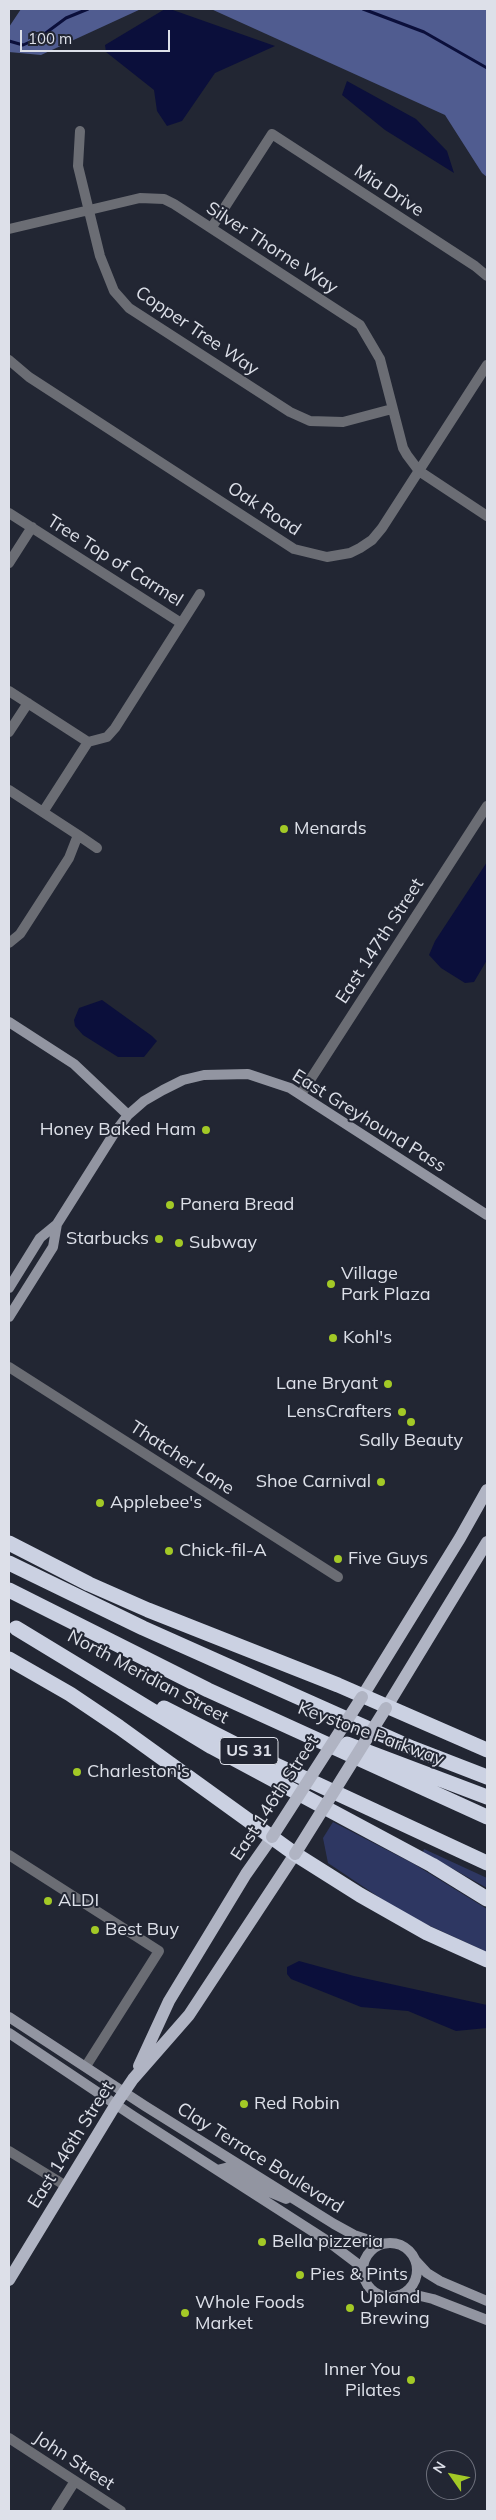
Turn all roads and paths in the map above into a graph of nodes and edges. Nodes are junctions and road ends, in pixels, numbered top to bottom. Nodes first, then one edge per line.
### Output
1 (80, 130) dead end
2 (88, 209) junction
3 (212, 227) junction
4 (9, 229) edge
5 (487, 276) edge
6 (9, 360) edge
7 (487, 366) edge
8 (392, 409) junction
9 (419, 471) junction
10 (9, 513) edge
11 (487, 516) edge
12 (32, 528) junction
13 (9, 563) edge
14 (200, 594) dead end
15 (181, 623) junction
16 (9, 692) edge
17 (28, 703) junction
18 (9, 732) edge
19 (88, 742) junction
20 (9, 790) edge
21 (487, 806) edge
22 (43, 812) junction
23 (78, 836) junction
24 (97, 848) dead end
25 (20, 934) junction
26 (9, 943) edge
27 (9, 951) edge
28 (9, 1022) edge
29 (301, 1094) junction
30 (128, 1115) junction
31 (487, 1215) edge
32 (57, 1224) junction
33 (9, 1288) edge
34 (9, 1317) edge
35 (9, 1367) edge
36 (487, 1490) edge
37 (487, 1542) edge
38 (9, 1543) edge
39 (9, 1563) edge
40 (338, 1577) dead end
41 (9, 1590) edge
42 (12, 1626) edge
43 (9, 1659) edge
44 (362, 1696) junction
45 (242, 1706) junction
46 (386, 1708) junction
47 (487, 1750) edge
48 (487, 1777) edge
49 (487, 1797) edge
50 (487, 1817) edge
51 (272, 1837) junction
52 (295, 1854) junction
53 (9, 1855) edge
54 (487, 1863) edge
55 (486, 1898) edge
56 (487, 1960) edge
57 (9, 2016) edge
58 (9, 2033) edge
59 (86, 2066) junction
60 (133, 2079) junction
61 (125, 2092) junction
62 (116, 2104) junction
63 (9, 2151) edge
64 (217, 2170) junction
65 (66, 2186) junction
66 (311, 2208) junction
67 (381, 2244) junction
68 (414, 2259) junction
69 (363, 2268) junction
70 (9, 2280) edge
71 (398, 2296) junction
72 (487, 2301) edge
73 (487, 2320) edge
74 (9, 2438) edge
75 (75, 2481) junction
76 (56, 2511) edge
77 (121, 2511) edge

1 - 2 street, Copper Tree Way
2 - 3 street, Silver Thorne Way
2 - 4 street, Silver Thorne Way
2 - 8 street, Copper Tree Way
3 - 5 street, Mia Drive
3 - 8 street, Silver Thorne Way
6 - 9 street, Oak Road
7 - 9 street
8 - 9 street, Silver Thorne Way
9 - 11 street
10 - 12 street, Tree Top of Carmel
12 - 13 street, Tree Top of Carmel
12 - 15 street, Tree Top of Carmel
14 - 15 street, Tree Top of Carmel
15 - 19 street, Tree Top of Carmel
16 - 17 street
17 - 18 street
17 - 19 street
19 - 22 street
20 - 22 street
21 - 29 street, East 147th Street
22 - 23 street
23 - 24 street
23 - 25 street
25 - 26 street
25 - 27 street
28 - 30 street
29 - 30 street, East Greyhound Pass
29 - 31 street, East Greyhound Pass
30 - 32 street, East Greyhound Pass
32 - 33 street, East Greyhound Pass
32 - 34 street, East Greyhound Pass
35 - 40 street, Thatcher Lane
36 - 44 main road, East 146th Street
37 - 46 main road, East 146th Street
38 - 44 highway
39 - 48 highway
41 - 45 highway, North Meridian Street / US 31
42 - 54 highway, North Meridian Street / US 31
42 - 55 highway
43 - 51 highway
44 - 46 highway
44 - 51 main road, East 146th Street, bridge
45 - 49 highway, Keystone Parkway
45 - 50 highway, North Meridian Street / US 31
46 - 47 highway
46 - 52 main road, East 146th Street, bridge
51 - 52 highway
51 - 60 main road, East 146th Street
52 - 56 highway
52 - 60 main road, East 146th Street
53 - 59 street
57 - 59 street, Clay Terrace Boulevard
58 - 62 street, Clay Terrace Boulevard
59 - 61 street, Clay Terrace Boulevard
60 - 61 main road, East 146th Street
61 - 62 main road, East 146th Street
61 - 66 street, Clay Terrace Boulevard
62 - 64 street, Clay Terrace Boulevard
62 - 65 main road, East 146th Street
63 - 65 street
64 - 66 street
64 - 69 street, Clay Terrace Boulevard
65 - 70 main road, East 146th Street
66 - 67 street, Clay Terrace Boulevard
67 - 68 street
67 - 69 street
68 - 71 street
68 - 72 street
69 - 71 street
71 - 73 street
74 - 75 street, John Street
75 - 76 street
75 - 77 street, John Street

